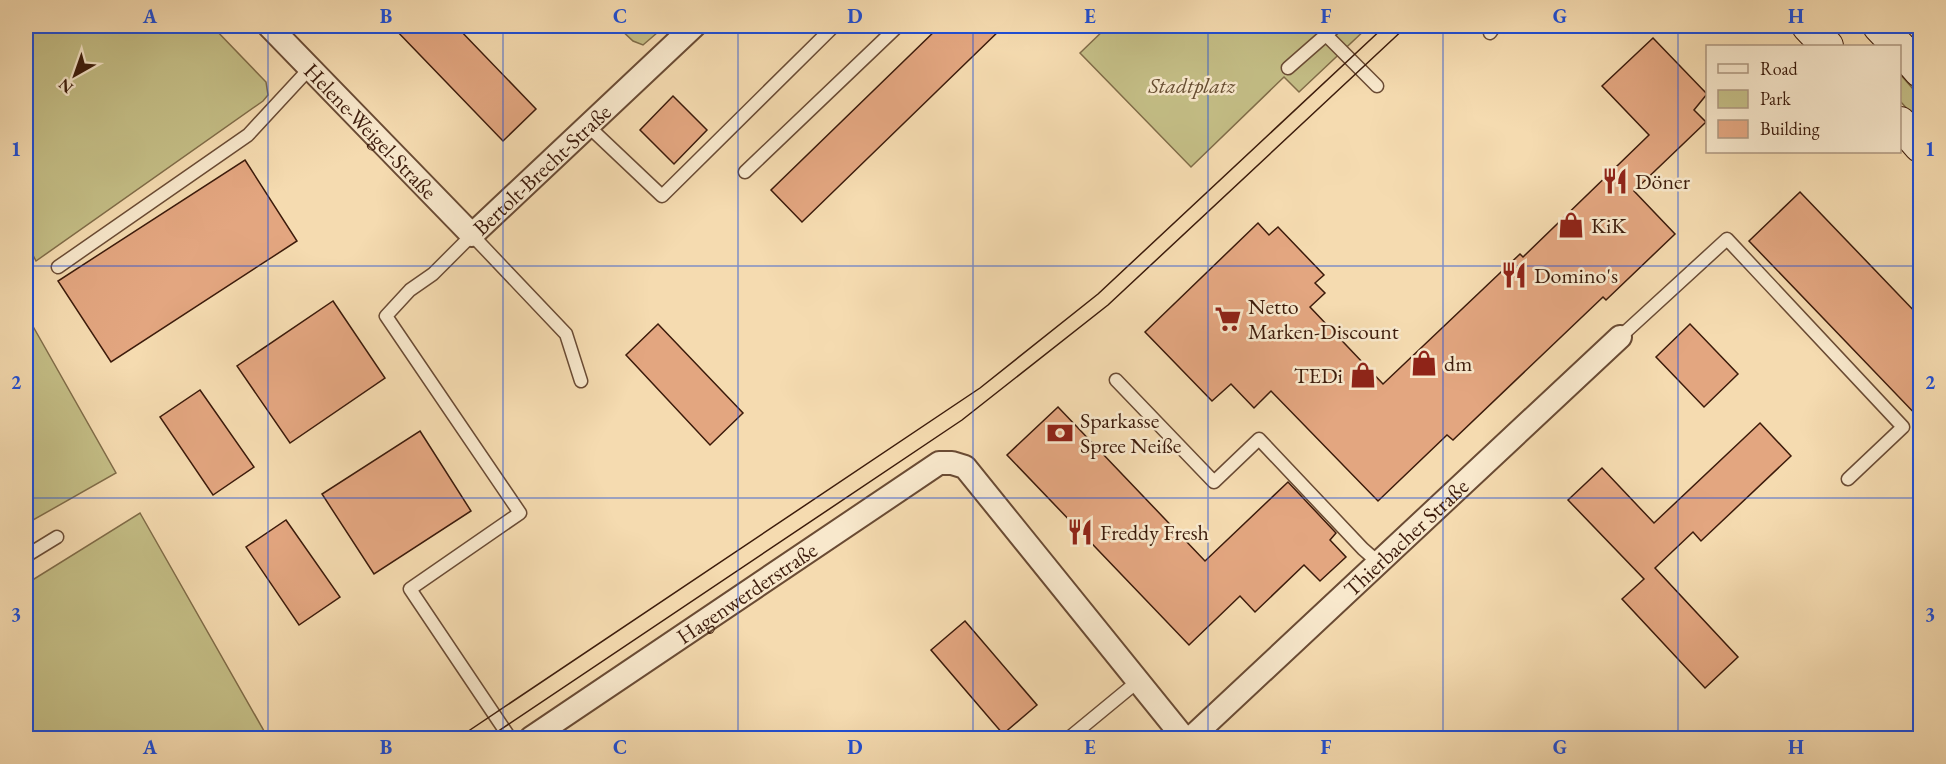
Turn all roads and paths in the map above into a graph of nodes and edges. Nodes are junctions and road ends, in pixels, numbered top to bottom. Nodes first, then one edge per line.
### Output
1 (269, 26) edge
2 (694, 26) edge
3 (834, 26) edge
4 (898, 26) edge
5 (1336, 26) edge
6 (1808, 26) edge
7 (1878, 26) edge
8 (1327, 30) edge
9 (1826, 45) edge
10 (1897, 45) edge
11 (1901, 49) edge
12 (310, 68) junction
13 (1288, 68) dead end
14 (1920, 71) edge
15 (1377, 86) dead end
16 (1901, 125) edge
17 (588, 126) junction
18 (1920, 146) edge
19 (745, 172) dead end
20 (472, 235) junction
21 (58, 267) dead end
22 (1620, 337) joint
23 (1116, 380) dead end
24 (581, 381) dead end
25 (1848, 479) dead end
26 (57, 537) dead end
27 (26, 556) edge
28 (1379, 563) junction
29 (1137, 682) junction
30 (510, 738) edge
31 (531, 738) edge
32 (1069, 738) edge
33 (1184, 738) edge
34 (1191, 738) edge

1 - 12 street, Helene-Weigel-Straße
2 - 17 street, Bertolt-Brecht-Straße
3 - 17 lane
4 - 19 lane
5 - 8 lane
6 - 9 main road
7 - 10 main road
8 - 13 lane
8 - 15 lane
11 - 14 main road
12 - 20 street, Helene-Weigel-Straße
12 - 21 lane
16 - 18 main road
17 - 20 street, Bertolt-Brecht-Straße
20 - 24 lane, Bertolt-Brecht-Straße
20 - 30 lane
22 - 25 lane
22 - 28 street, Thierbacher Straße
23 - 28 lane
26 - 27 lane
28 - 34 street, Thierbacher Straße
29 - 31 street, Hagenwerderstraße
29 - 32 lane
29 - 33 street

